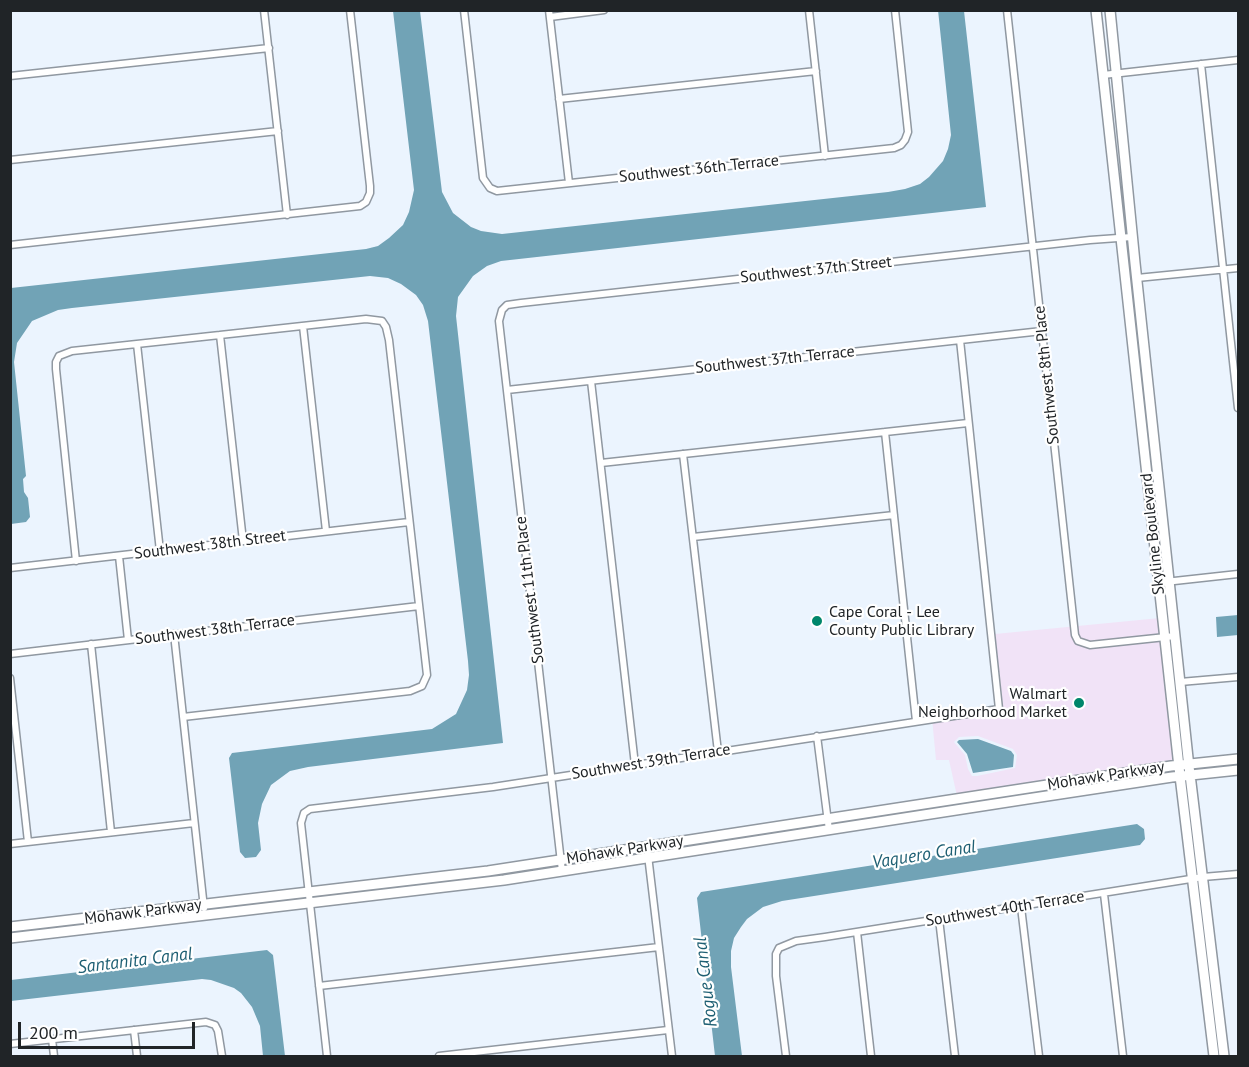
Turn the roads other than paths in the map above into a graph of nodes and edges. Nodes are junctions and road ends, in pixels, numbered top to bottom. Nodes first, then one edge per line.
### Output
1 (264, 10) edge
2 (350, 10) edge
3 (464, 10) edge
4 (604, 10) edge
5 (809, 10) edge
6 (895, 10) edge
7 (1007, 10) edge
8 (1096, 10) edge
9 (1110, 10) edge
10 (550, 14) edge
11 (268, 48) junction
12 (1239, 60) edge
13 (1201, 64) junction
14 (816, 71) junction
15 (1117, 74) junction
16 (1103, 75) junction
17 (10, 76) edge
18 (559, 99) junction
19 (278, 131) junction
20 (825, 156) junction
21 (10, 160) edge
22 (569, 183) junction
23 (287, 215) junction
24 (1132, 237) junction
25 (1121, 238) junction
26 (10, 245) edge
27 (1033, 247) junction
28 (1239, 268) edge
29 (1223, 269) junction
30 (1137, 278) junction
31 (502, 310) joint
32 (303, 326) junction
33 (1042, 331) junction
34 (220, 335) junction
35 (960, 340) junction
36 (137, 344) junction
37 (591, 381) junction
38 (507, 390) junction
39 (1239, 408) edge
40 (968, 423) junction
41 (885, 432) junction
42 (683, 454) junction
43 (601, 463) junction
44 (894, 516) junction
45 (409, 522) junction
46 (326, 531) junction
47 (693, 537) junction
48 (243, 541) junction
49 (160, 551) junction
50 (119, 556) junction
51 (76, 561) junction
52 (10, 568) edge
53 (1239, 574) edge
54 (1169, 581) junction
55 (1159, 582) junction
56 (419, 606) junction
57 (174, 634) junction
58 (1175, 636) junction
59 (1165, 638) junction
60 (128, 640) junction
61 (92, 644) junction
62 (10, 654) edge
63 (1239, 677) edge
64 (10, 678) edge
65 (1180, 682) junction
66 (183, 717) junction
67 (916, 721) junction
68 (817, 736) junction
69 (718, 752) junction
70 (1239, 759) edge
71 (1189, 764) junction
72 (636, 765) junction
73 (1179, 765) junction
74 (1239, 770) edge
75 (1191, 775) junction
76 (1180, 776) junction
77 (552, 778) junction
78 (827, 819) junction
79 (194, 823) junction
80 (829, 830) junction
81 (111, 832) junction
82 (28, 842) junction
83 (10, 844) edge
84 (647, 847) junction
85 (648, 858) junction
86 (561, 860) junction
87 (562, 871) junction
88 (1239, 874) edge
89 (1203, 877) junction
90 (1192, 879) junction
91 (308, 892) junction
92 (1104, 894) junction
93 (309, 903) junction
94 (203, 904) junction
95 (1021, 907) junction
96 (205, 915) junction
97 (939, 919) junction
98 (10, 927) edge
99 (857, 932) junction
100 (10, 938) edge
101 (659, 947) junction
102 (319, 986) junction
103 (134, 1030) junction
104 (668, 1030) junction
105 (52, 1039) junction
106 (10, 1044) edge
107 (54, 1056) edge
108 (137, 1056) edge
109 (222, 1056) edge
110 (327, 1056) edge
111 (439, 1056) edge
112 (672, 1056) edge
113 (786, 1056) edge
114 (871, 1056) edge
115 (955, 1056) edge
116 (1039, 1056) edge
117 (1123, 1056) edge
118 (1214, 1056) edge
119 (1224, 1056) edge

1 - 11 street
2 - 23 street
3 - 22 street, Southwest 36th Terrace
4 - 10 street
5 - 14 street
6 - 20 street, Southwest 36th Terrace
7 - 27 street, Southwest 8th Place
8 - 16 street, Skyline Boulevard
9 - 15 street, Skyline Boulevard
10 - 18 street
11 - 17 street
11 - 19 street
12 - 13 street
13 - 15 street
13 - 29 street
14 - 18 street
14 - 20 street
15 - 16 street
15 - 24 street, Skyline Boulevard
16 - 25 street, Skyline Boulevard
18 - 22 street
19 - 21 street
19 - 23 street
20 - 22 street, Southwest 36th Terrace
23 - 26 street
24 - 25 street, Southwest 37th Street
24 - 30 street, Skyline Boulevard
25 - 27 street, Southwest 37th Street
25 - 55 street, Skyline Boulevard
27 - 31 street, Southwest 37th Street
27 - 33 street, Southwest 8th Place
28 - 29 street
29 - 30 street
29 - 39 street
30 - 54 street, Skyline Boulevard
31 - 38 street, Southwest 11th Place
32 - 34 street
32 - 45 street
32 - 46 street
33 - 35 street, Southwest 37th Terrace
33 - 59 street, Southwest 8th Place
34 - 36 street
34 - 48 street
35 - 37 street, Southwest 37th Terrace
35 - 40 street
36 - 49 street
36 - 51 street
37 - 38 street, Southwest 37th Terrace
37 - 43 street
38 - 77 street, Southwest 11th Place
40 - 41 street
40 - 67 street, Southwest 39th Terrace
41 - 42 street
41 - 44 street
42 - 43 street
42 - 47 street
43 - 72 street
44 - 47 street
44 - 67 street
45 - 46 street, Southwest 38th Street
45 - 56 street
46 - 48 street, Southwest 38th Street
47 - 69 street
48 - 49 street, Southwest 38th Street
49 - 50 street, Southwest 38th Street
50 - 51 street, Southwest 38th Street
50 - 60 street
51 - 52 street, Southwest 38th Street
53 - 54 street
54 - 55 street
54 - 58 street, Skyline Boulevard
55 - 59 street, Skyline Boulevard
56 - 57 street, Southwest 38th Terrace
56 - 66 street
57 - 60 street, Southwest 38th Terrace
57 - 66 street
58 - 59 street, Southwest 8th Place
58 - 65 street, Skyline Boulevard
59 - 73 street, Skyline Boulevard
60 - 61 street, Southwest 38th Terrace
61 - 62 street, Southwest 38th Terrace
61 - 81 street
63 - 65 street
64 - 82 street
65 - 71 street, Skyline Boulevard
66 - 79 street
67 - 68 street, Southwest 39th Terrace
68 - 69 street, Southwest 39th Terrace
68 - 78 street
69 - 72 street, Southwest 39th Terrace
70 - 71 street, Mohawk Parkway
71 - 73 street, Mohawk Parkway
71 - 75 street, Skyline Boulevard
72 - 77 street, Southwest 39th Terrace
73 - 76 street, Skyline Boulevard
73 - 78 street, Mohawk Parkway
74 - 75 street, Mohawk Parkway
75 - 76 street, Mohawk Parkway
75 - 89 street, Skyline Boulevard
76 - 80 street, Mohawk Parkway
76 - 90 street, Skyline Boulevard
77 - 86 street, Southwest 11th Place
77 - 91 street, Southwest 39th Terrace
78 - 80 street
78 - 84 street, Mohawk Parkway
79 - 81 street
79 - 94 street
80 - 85 street, Mohawk Parkway
81 - 82 street
82 - 83 street
84 - 85 street
84 - 86 street, Mohawk Parkway
85 - 87 street, Mohawk Parkway
85 - 101 street
86 - 87 street, Southwest 11th Place
86 - 91 street, Mohawk Parkway
87 - 93 street, Mohawk Parkway
88 - 89 street, Southwest 40th Terrace
89 - 90 street, Southwest 40th Terrace
89 - 119 street, Skyline Boulevard
90 - 92 street, Southwest 40th Terrace
90 - 118 street, Skyline Boulevard
91 - 93 street
91 - 94 street, Mohawk Parkway
92 - 95 street, Southwest 40th Terrace
92 - 117 street
93 - 96 street, Mohawk Parkway
93 - 102 street
94 - 96 street
94 - 98 street, Mohawk Parkway
95 - 97 street, Southwest 40th Terrace
95 - 116 street
96 - 100 street, Mohawk Parkway
97 - 99 street, Southwest 40th Terrace
97 - 115 street
99 - 113 street, Southwest 40th Terrace
99 - 114 street
101 - 102 street
101 - 104 street
102 - 110 street
103 - 105 street
103 - 108 street
103 - 109 street
104 - 111 street
104 - 112 street
105 - 106 street
105 - 107 street

